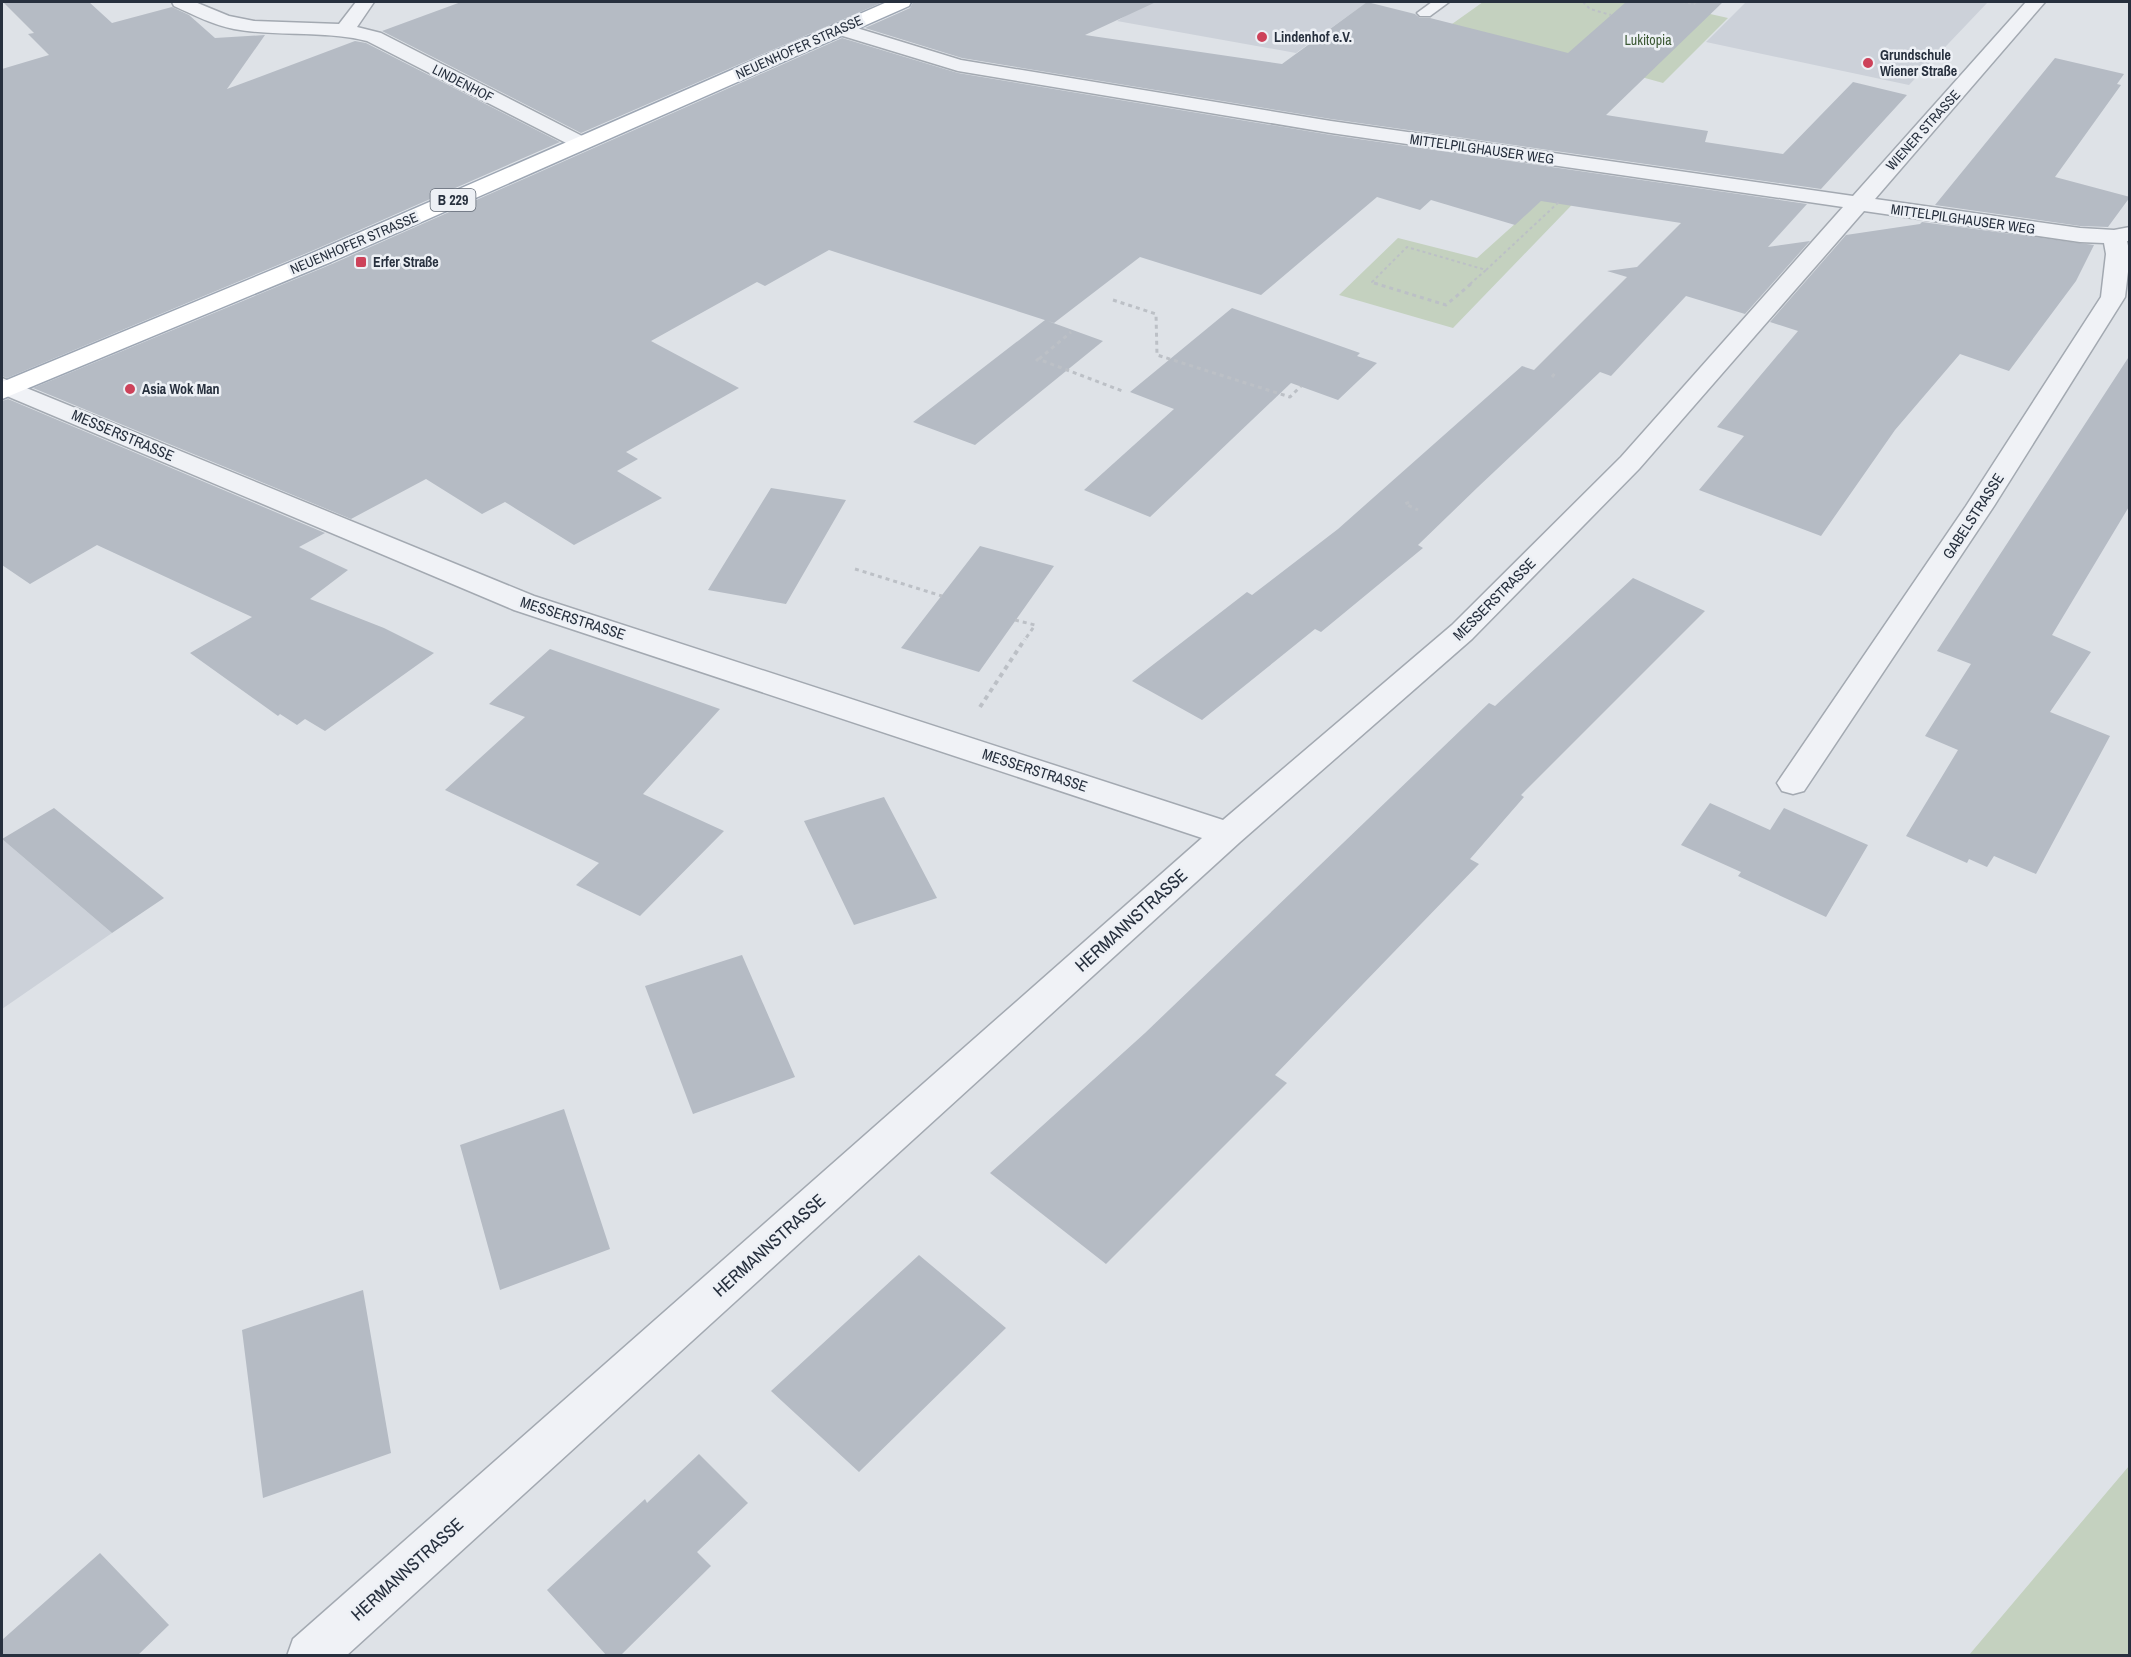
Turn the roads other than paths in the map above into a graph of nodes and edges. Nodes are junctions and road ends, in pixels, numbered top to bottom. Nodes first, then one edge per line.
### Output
1 (181, 2) edge
2 (365, 2) edge
3 (902, 2) edge
4 (1441, 2) edge
5 (2036, 2) edge
6 (1425, 13) dead end
7 (840, 29) junction
8 (344, 30) junction
9 (581, 143) junction
10 (1857, 204) junction
11 (2122, 235) edge
12 (5, 388) edge
13 (1793, 783) dead end
14 (1228, 834) junction
15 (310, 1656) edge

1 - 8 street, LINDENHOF
2 - 8 street
3 - 7 main road, NEUENHOFER STRASSE / B 229
4 - 6 lane
5 - 10 street, WIENER STRASSE
7 - 9 main road, NEUENHOFER STRASSE / B 229
7 - 10 street, MITTELPILGHAUSER WEG
8 - 9 street, LINDENHOF
9 - 12 main road, NEUENHOFER STRASSE / B 229
10 - 11 street, MITTELPILGHAUSER WEG
10 - 14 street, MESSERSTRASSE
11 - 13 street, GABELSTRASSE
12 - 14 street, MESSERSTRASSE
14 - 15 street, HERMANNSTRASSE

